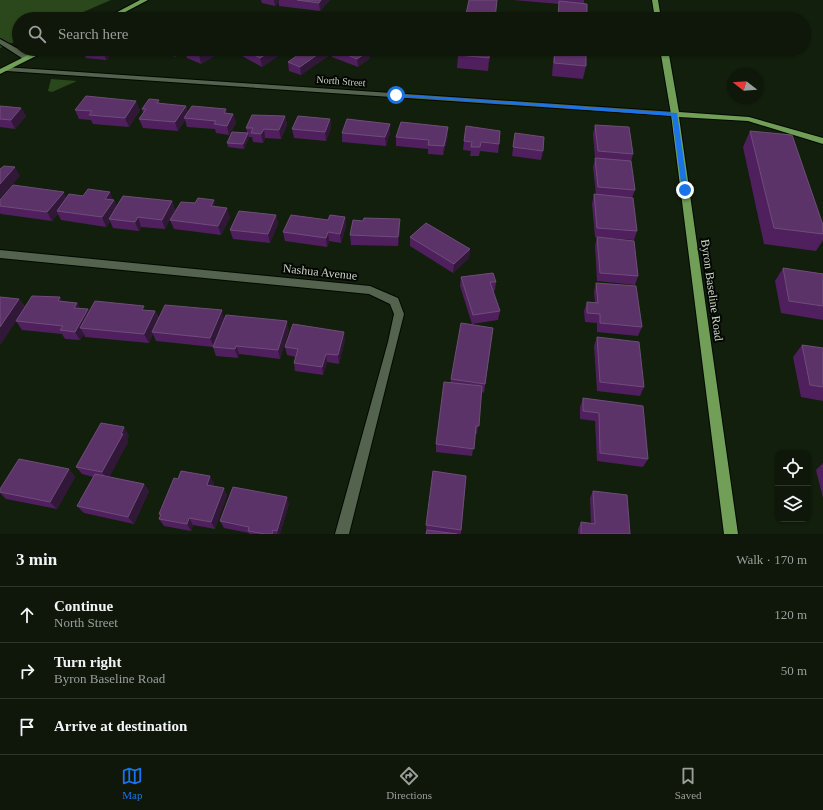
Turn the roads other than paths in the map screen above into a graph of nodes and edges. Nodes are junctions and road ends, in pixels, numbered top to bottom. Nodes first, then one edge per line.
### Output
1 (145, 0) edge
2 (655, 0) edge
3 (121, 12) edge
4 (657, 12) edge
5 (0, 41) edge
6 (12, 48) edge
7 (25, 56) edge
8 (32, 56) edge
9 (665, 56) edge
10 (28, 58) junction
11 (3, 70) edge
12 (675, 114) junction
13 (823, 141) edge
14 (0, 254) edge
15 (342, 534) edge
16 (731, 534) edge

1 - 3 main road
2 - 4 main road
5 - 6 street
7 - 10 street
8 - 10 main road
9 - 12 main road, Byron Baseline Road
10 - 11 main road
11 - 12 street, North Street
12 - 13 main road
12 - 16 main road, Byron Baseline Road
14 - 15 street, Nashua Avenue

